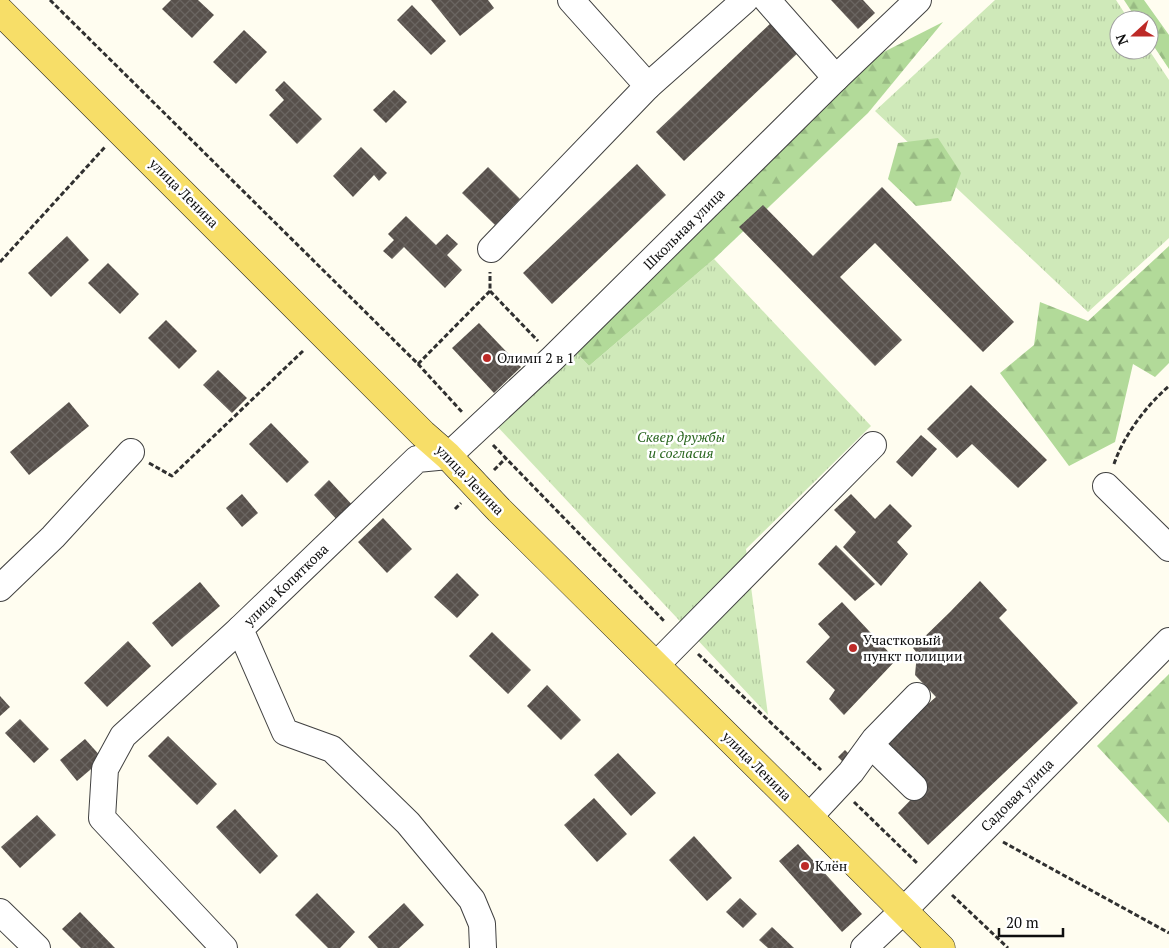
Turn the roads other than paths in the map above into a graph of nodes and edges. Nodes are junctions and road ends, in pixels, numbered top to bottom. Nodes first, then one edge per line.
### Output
1 (571, 0) edge
2 (745, 0) edge
3 (767, 0) edge
4 (918, 0) edge
5 (0, 11) edge
6 (836, 78) junction
7 (648, 86) junction
8 (491, 249) road end
9 (873, 445) dead end
10 (132, 452) road end
11 (448, 456) junction
12 (1106, 486) road end
13 (1169, 548) edge
14 (0, 588) edge
15 (240, 629) junction
16 (1169, 641) edge
17 (656, 666) junction
18 (917, 696) dead end
19 (871, 745) junction
20 (914, 787) dead end
21 (809, 817) junction
22 (904, 911) junction
23 (0, 912) edge
24 (37, 948) edge
25 (224, 948) edge
26 (483, 948) edge
27 (495, 948) edge
28 (864, 948) edge
29 (941, 948) edge

1 - 7 street
2 - 7 street
3 - 6 street
4 - 6 street, Школьная улица
5 - 11 main road, улица Ленина
6 - 11 street, Школьная улица
7 - 8 street
9 - 17 street
10 - 14 street
11 - 15 street, улица Копяткова
11 - 17 main road, улица Ленина
12 - 13 street
15 - 25 street
15 - 26 street, улица Копяткова
16 - 22 street, Садовая улица
17 - 21 main road, улица Ленина
18 - 19 street
19 - 20 street
19 - 21 street
21 - 22 main road, улица Ленина
22 - 28 street, Садовая улица
22 - 29 main road, улица Ленина
23 - 24 street
26 - 27 street

